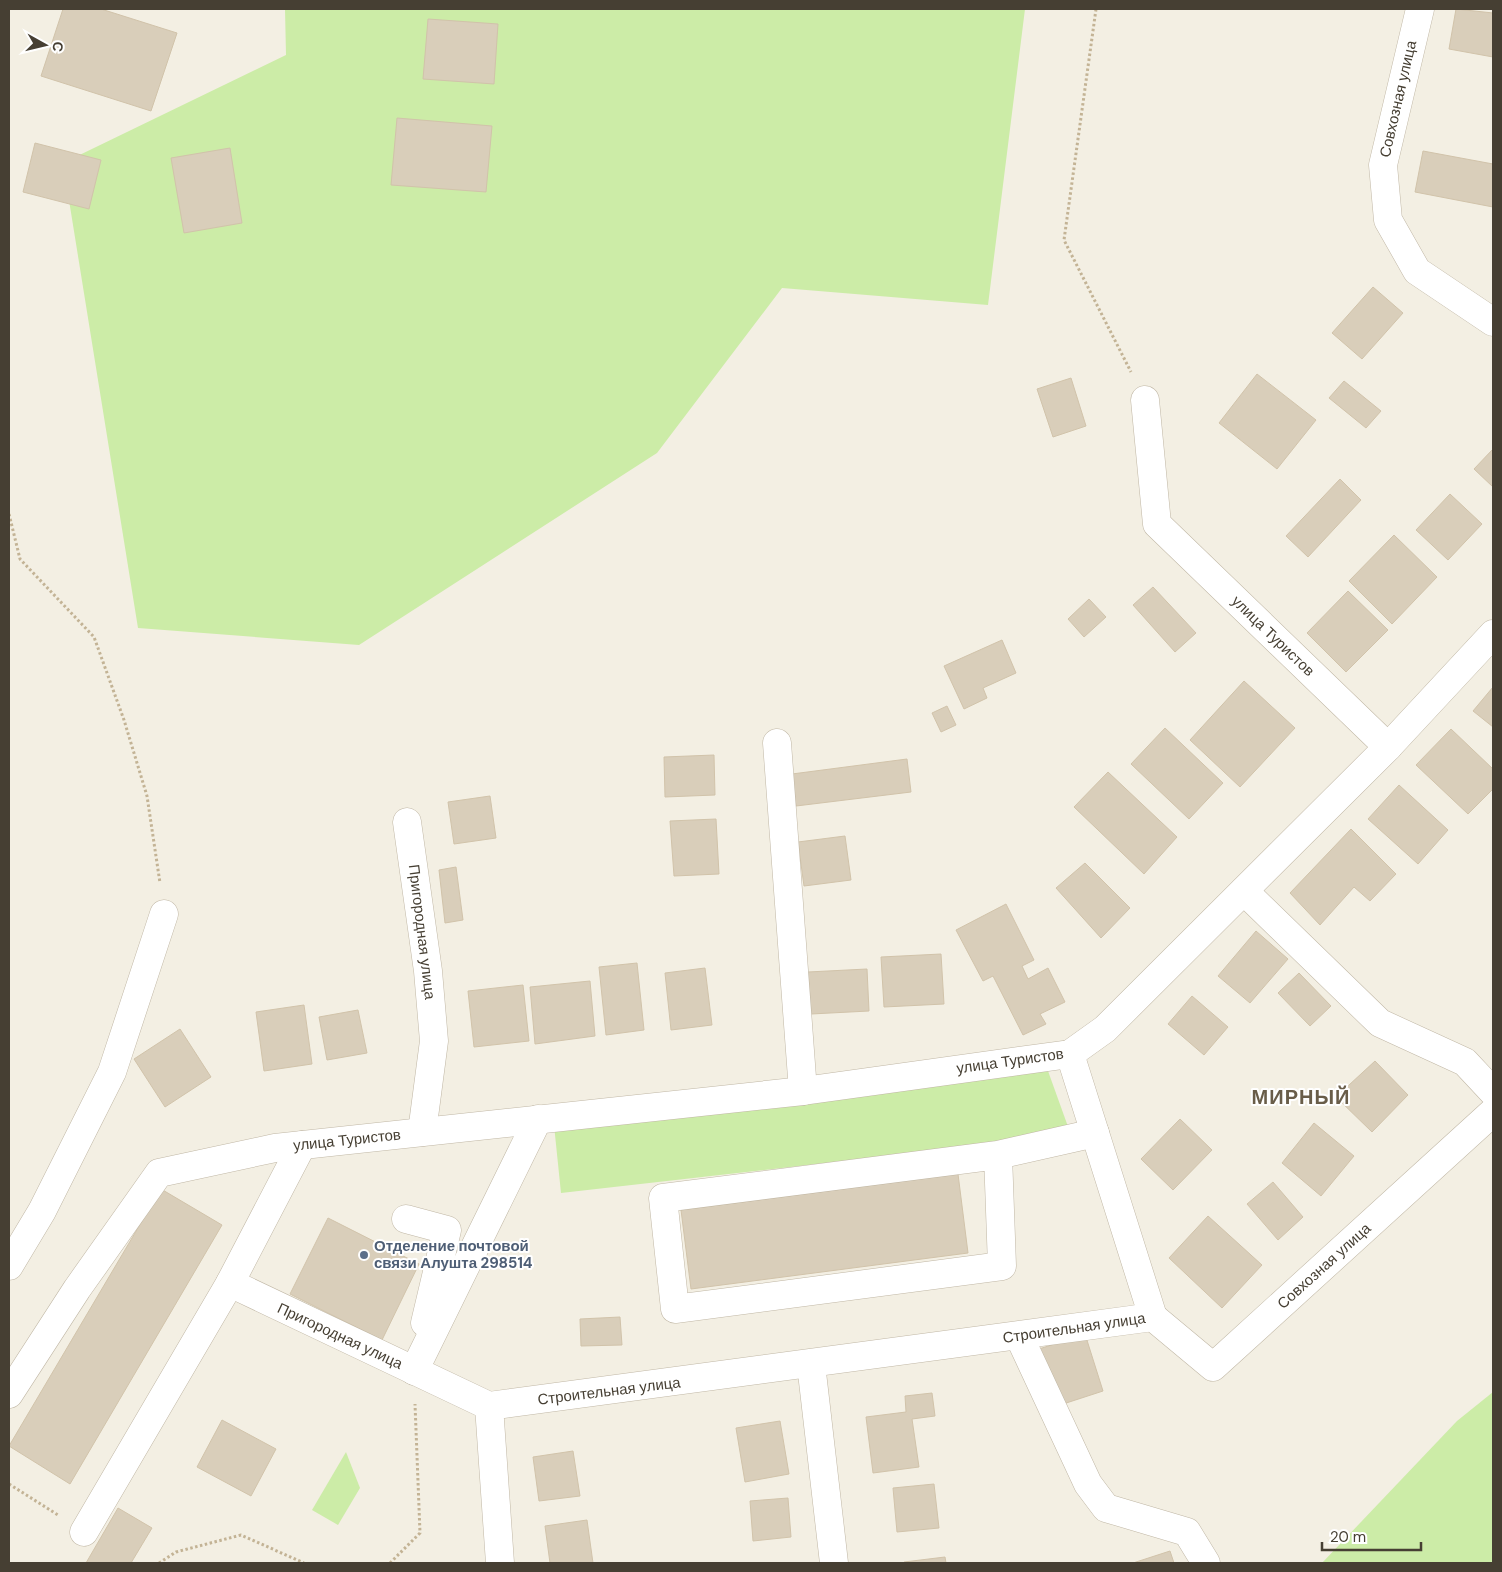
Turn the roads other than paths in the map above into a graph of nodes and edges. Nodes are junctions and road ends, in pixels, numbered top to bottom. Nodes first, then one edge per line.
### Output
1 (1420, 9) edge
2 (1493, 322) edge
3 (1145, 400) road end
4 (1493, 634) edge
5 (777, 743) dead end
6 (1388, 747) junction
7 (407, 822) dead end
8 (1244, 891) junction
9 (164, 914) road end
10 (1070, 1054) junction
11 (803, 1091) junction
12 (1493, 1092) edge
13 (1493, 1112) edge
14 (538, 1119) junction
15 (422, 1132) junction
16 (1095, 1133) junction
17 (302, 1145) junction
18 (998, 1155) junction
19 (406, 1219) dead end
20 (9, 1266) edge
21 (230, 1283) junction
22 (1153, 1317) junction
23 (1019, 1336) junction
24 (814, 1364) junction
25 (414, 1371) junction
26 (9, 1394) edge
27 (489, 1406) junction
28 (84, 1532) road end
29 (500, 1563) edge
30 (834, 1563) edge
31 (1206, 1563) edge

1 - 2 street, Совхозная улица
3 - 6 street, улица Туристов
4 - 6 street, улица Туристов
5 - 11 street
6 - 8 street, улица Туристов
7 - 15 street, Пригородная улица
8 - 10 street, улица Туристов
8 - 12 street
9 - 20 street
10 - 11 street, улица Туристов
10 - 16 street, Строительная улица
11 - 14 street, улица Туристов
13 - 22 street, Совхозная улица
14 - 15 street, улица Туристов
14 - 25 street, Пригородная улица
15 - 17 street, улица Туристов
16 - 18 street
16 - 22 street, Строительная улица
17 - 21 street
17 - 26 street, улица Туристов
18 - 18 street
19 - 25 street
21 - 25 street, Пригородная улица
21 - 28 street
22 - 23 street, Строительная улица
23 - 24 street, Строительная улица
23 - 31 street
24 - 27 street, Строительная улица
24 - 30 street
25 - 27 street
27 - 29 street

